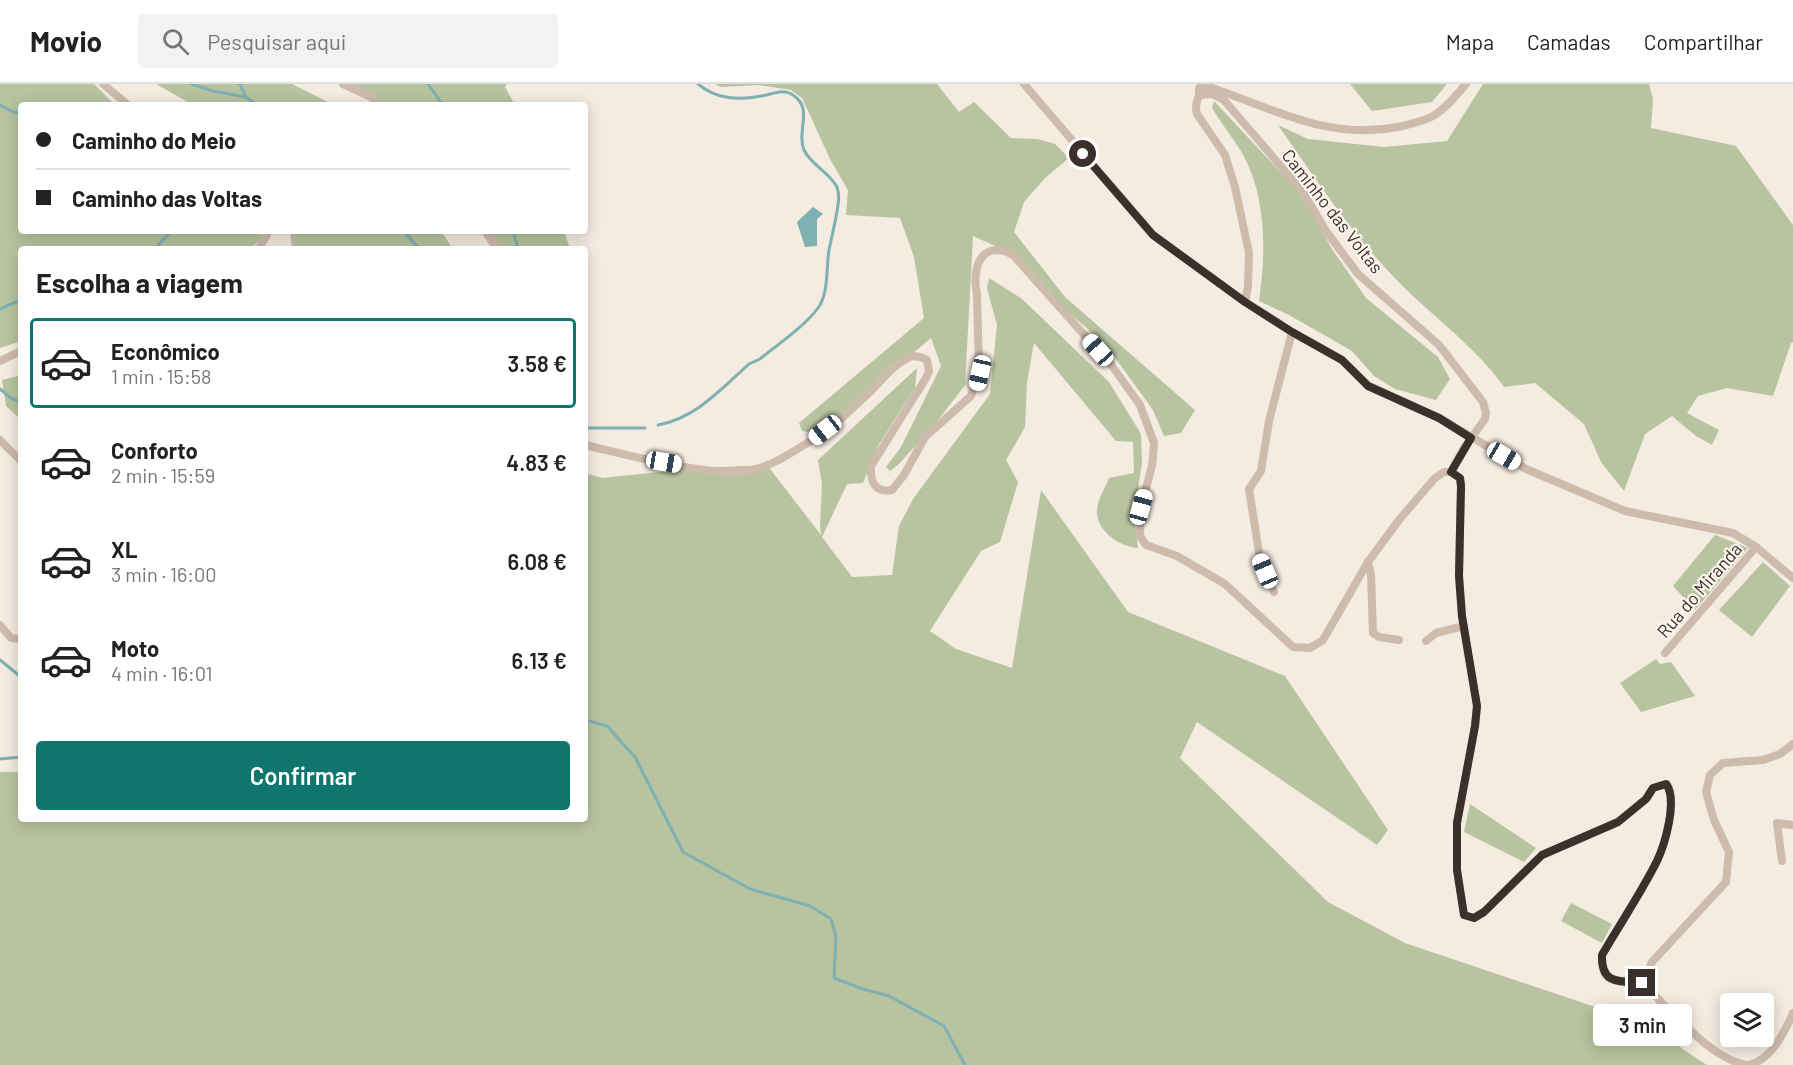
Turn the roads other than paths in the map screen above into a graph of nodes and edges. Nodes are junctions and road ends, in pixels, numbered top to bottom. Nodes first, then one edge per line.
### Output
1 (103, 84) edge
2 (343, 84) edge
3 (1023, 84) edge
4 (1466, 84) edge
5 (1199, 96) junction
6 (124, 102) edge
7 (376, 102) edge
8 (1245, 302) junction
9 (1292, 332) junction
10 (18, 352) edge
11 (0, 361) edge
12 (1471, 438) junction
13 (0, 440) edge
14 (588, 446) edge
15 (18, 458) edge
16 (1451, 472) junction
17 (1756, 547) junction
18 (1368, 562) junction
19 (1793, 578) edge
20 (1274, 592) dead end
21 (0, 625) edge
22 (1464, 626) junction
23 (18, 639) edge
24 (1399, 640) dead end
25 (1426, 641) dead end
26 (1665, 653) dead end
27 (1793, 744) edge
28 (1793, 825) edge
29 (1782, 861) dead end
30 (1642, 983) junction
31 (1793, 1013) edge
32 (1747, 1065) edge

1 - 6 street
2 - 7 street
3 - 8 street
4 - 5 street
5 - 8 street
5 - 12 street, Caminho das Voltas
8 - 9 street
9 - 12 street
9 - 20 street
10 - 11 street
12 - 16 street, Caminho das Voltas
12 - 17 street
13 - 15 street
14 - 18 street
16 - 18 street
16 - 22 street
17 - 19 street
17 - 26 street, Rua do Miranda
18 - 24 street
21 - 23 street
22 - 25 street
22 - 30 street
27 - 30 street
28 - 29 street
30 - 32 street
31 - 32 street

